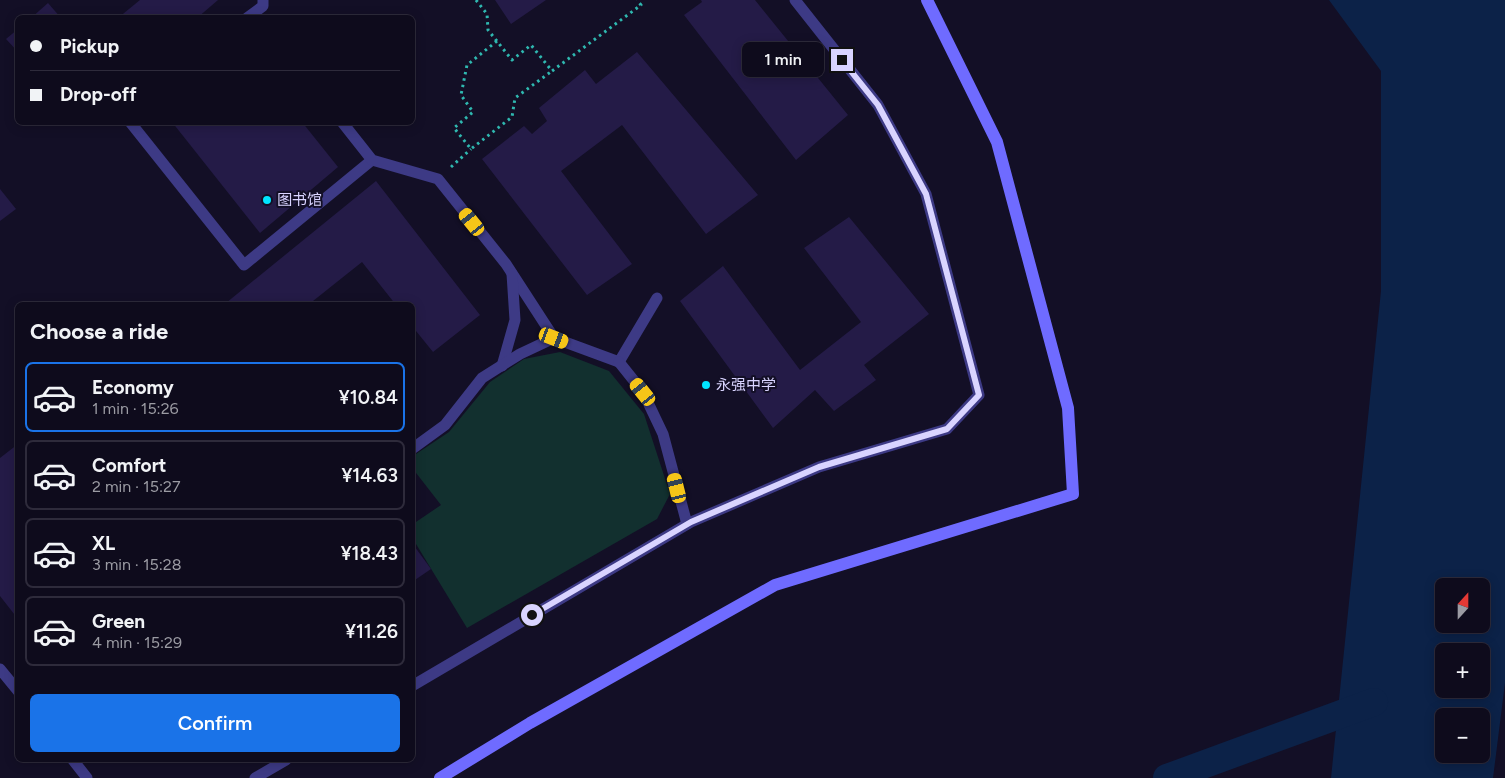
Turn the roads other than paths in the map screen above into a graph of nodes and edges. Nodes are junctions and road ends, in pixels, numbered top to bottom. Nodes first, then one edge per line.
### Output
1 (263, 0) edge
2 (795, 0) edge
3 (928, 0) edge
4 (253, 15) edge
5 (132, 125) edge
6 (344, 125) edge
7 (372, 160) junction
8 (512, 272) junction
9 (657, 298) dead end
10 (554, 338) junction
11 (618, 362) junction
12 (502, 366) junction
13 (415, 447) edge
14 (687, 524) junction
15 (0, 669) edge
16 (415, 684) edge
17 (15, 687) edge
18 (75, 762) edge
19 (283, 762) edge
20 (87, 778) edge
21 (256, 778) edge
22 (440, 778) edge

1 - 4 lane
2 - 14 lane
3 - 22 street
5 - 7 lane
6 - 7 lane
7 - 8 lane
8 - 10 lane
8 - 12 lane
9 - 11 lane
10 - 11 lane
10 - 12 lane
11 - 14 lane
12 - 13 lane
14 - 16 lane
15 - 17 lane
18 - 20 lane
19 - 21 lane

